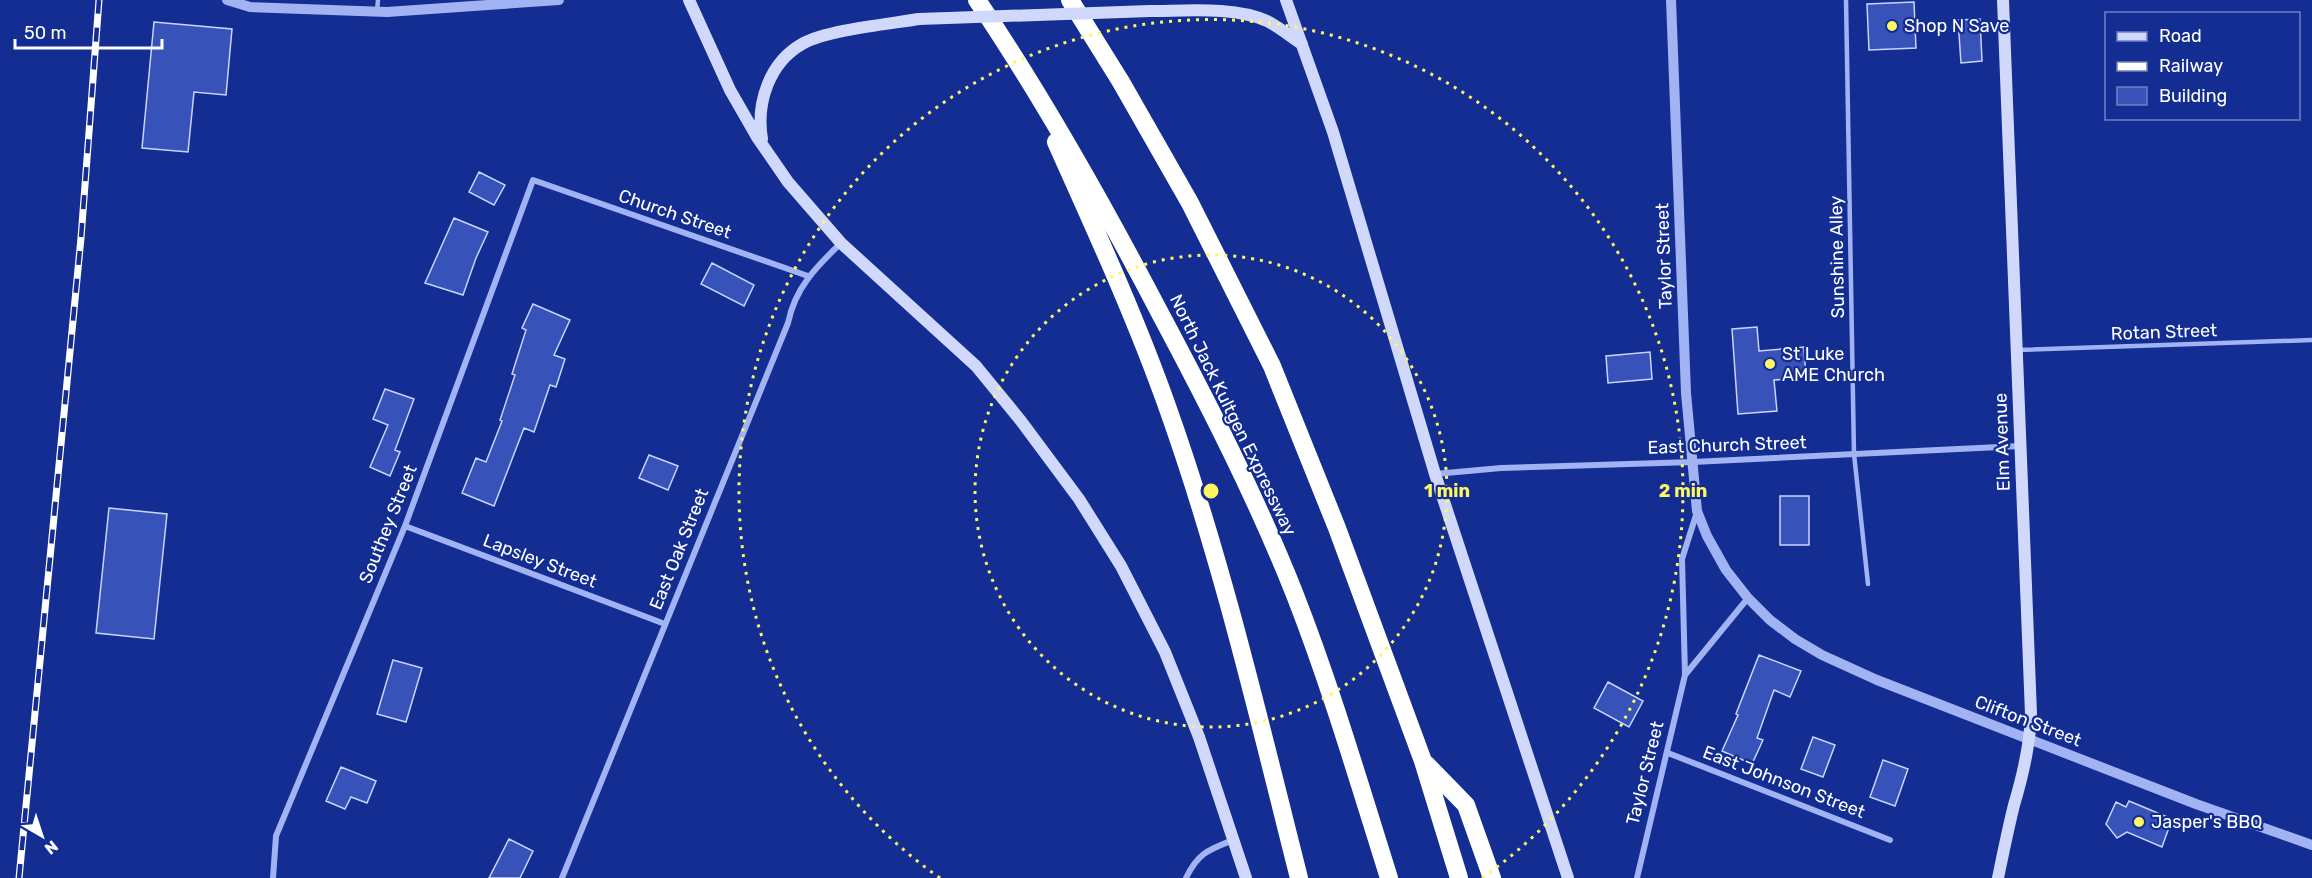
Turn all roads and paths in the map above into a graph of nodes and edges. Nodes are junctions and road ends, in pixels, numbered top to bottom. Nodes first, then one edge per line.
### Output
1 (227, 0) edge
2 (559, 0) edge
3 (689, 0) edge
4 (978, 0) edge
5 (1070, 0) edge
6 (1286, 0) edge
7 (1671, 0) edge
8 (1846, 0) edge
9 (2003, 0) edge
10 (377, 6) edge
11 (1302, 44) junction
12 (1024, 69) junction
13 (763, 146) junction
14 (533, 180) joint
15 (841, 243) junction
16 (808, 276) junction
17 (2312, 340) edge
18 (2016, 350) junction
19 (2020, 446) junction
20 (1854, 454) junction
21 (1693, 462) junction
22 (1435, 474) junction
23 (1697, 511) junction
24 (405, 526) junction
25 (1868, 584) dead end
26 (1748, 598) junction
27 (665, 624) junction
28 (1685, 675) junction
29 (2030, 740) junction
30 (1668, 753) junction
31 (1423, 761) junction
32 (1233, 840) junction
33 (1890, 840) dead end
34 (2312, 845) edge
35 (273, 878) edge
36 (562, 878) edge
37 (1185, 878) edge
38 (1246, 878) edge
39 (1299, 878) edge
40 (1389, 878) edge
41 (1459, 878) edge
42 (1492, 878) edge
43 (1568, 878) edge
44 (1637, 878) edge
45 (1998, 878) edge

1 - 10 street
2 - 10 street
3 - 13 main road
4 - 12 highway, North Jack Kultgen Expressway
5 - 31 highway
6 - 11 main road
7 - 21 street, Taylor Street
8 - 20 lane, Sunshine Alley
9 - 18 main road, Elm Avenue
11 - 13 main road, bridge
11 - 22 main road
12 - 39 highway
12 - 40 highway, North Jack Kultgen Expressway
13 - 15 main road
14 - 16 street, Church Street
14 - 24 street, Southey Street
15 - 16 street, East Oak Street
15 - 32 main road
16 - 27 street, East Oak Street
17 - 18 lane, Rotan Street
18 - 19 main road, Elm Avenue
19 - 20 street, East Church Street
19 - 29 main road, Elm Avenue
20 - 21 street, East Church Street
20 - 25 lane, Sunshine Alley
21 - 22 street, East Church Street
21 - 23 street, Taylor Street
22 - 43 main road
23 - 26 street, Taylor Street
23 - 28 street, Taylor Street
24 - 27 street, Lapsley Street
24 - 35 street, Southey Street
26 - 28 street, Taylor Street
26 - 29 street, Clifton Street
27 - 36 street, East Oak Street
28 - 30 street, Taylor Street
29 - 34 street, Clifton Street
29 - 45 main road, Elm Avenue
30 - 33 street, East Johnson Street
30 - 44 street, Taylor Street
31 - 41 highway
31 - 42 highway
32 - 37 street
32 - 38 main road

